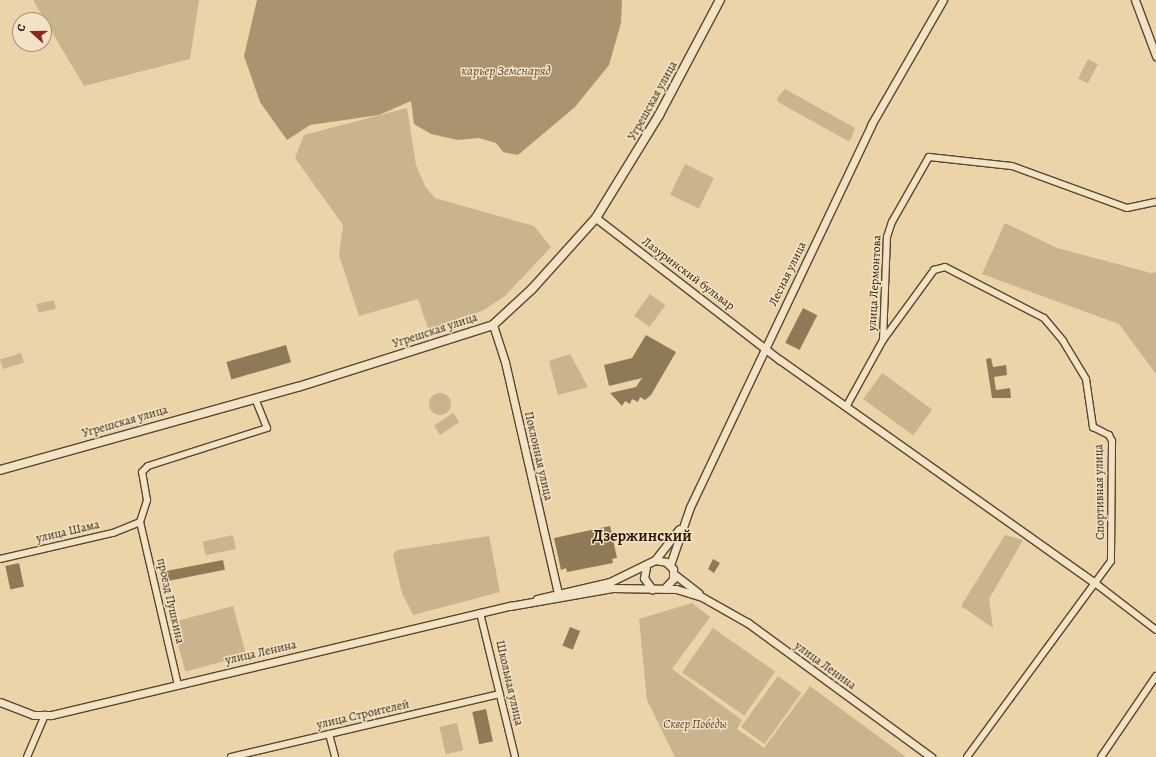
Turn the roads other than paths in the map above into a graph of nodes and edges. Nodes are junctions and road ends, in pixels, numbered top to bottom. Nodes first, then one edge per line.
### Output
1 (720, 0) edge
2 (943, 0) edge
3 (1135, 0) edge
4 (1156, 56) edge
5 (1156, 202) edge
6 (596, 218) junction
7 (492, 325) junction
8 (883, 340) junction
9 (765, 348) junction
10 (255, 398) junction
11 (846, 406) junction
12 (0, 470) edge
13 (140, 522) junction
14 (683, 524) junction
15 (0, 558) edge
16 (656, 560) junction
17 (670, 565) junction
18 (646, 567) junction
19 (674, 574) junction
20 (1094, 583) junction
21 (652, 589) junction
22 (661, 590) junction
23 (558, 593) junction
24 (702, 597) junction
25 (530, 602) junction
26 (480, 614) junction
27 (1156, 630) edge
28 (1156, 676) edge
29 (178, 684) junction
30 (500, 694) junction
31 (0, 702) edge
32 (45, 715) junction
33 (329, 734) junction
34 (27, 757) edge
35 (231, 757) edge
36 (335, 757) edge
37 (515, 757) edge
38 (931, 757) edge
39 (967, 757) edge
40 (1101, 757) edge

1 - 6 main road, Угрешская улица
2 - 9 street, Лесная улица
3 - 4 street
5 - 8 street, улица Лермонтова
6 - 7 main road, Угрешская улица
6 - 9 street, Лазуринский бульвар
7 - 10 main road, Угрешская улица
7 - 23 street, Поклонная улица
8 - 11 street, улица Лермонтова
8 - 20 street, Спортивная улица
9 - 11 street
9 - 14 street, Лесная улица
10 - 12 main road, Угрешская улица
10 - 13 street
11 - 20 street
13 - 15 street, улица Шама
13 - 29 street, проезд Пушкина
14 - 16 street, улица Ленина
14 - 17 street, Лесная улица
16 - 17 street
16 - 18 street, улица Ленина
17 - 19 street, улица Ленина
18 - 21 street
18 - 23 street, улица Ленина
19 - 22 street
19 - 24 street, улица Ленина
20 - 27 street
20 - 39 street, Спортивная улица
21 - 22 street, улица Ленина
21 - 25 street, улица Ленина
22 - 24 street, улица Ленина
23 - 25 street, улица Ленина
24 - 38 street, улица Ленина
25 - 26 street, улица Ленина
26 - 29 street, улица Ленина
26 - 30 street, Школьная улица
28 - 40 street
29 - 32 street, улица Ленина
30 - 33 street, улица Строителей
30 - 37 street, Школьная улица
31 - 32 street, улица Ленина
32 - 34 street
33 - 35 street, улица Строителей
33 - 36 street

